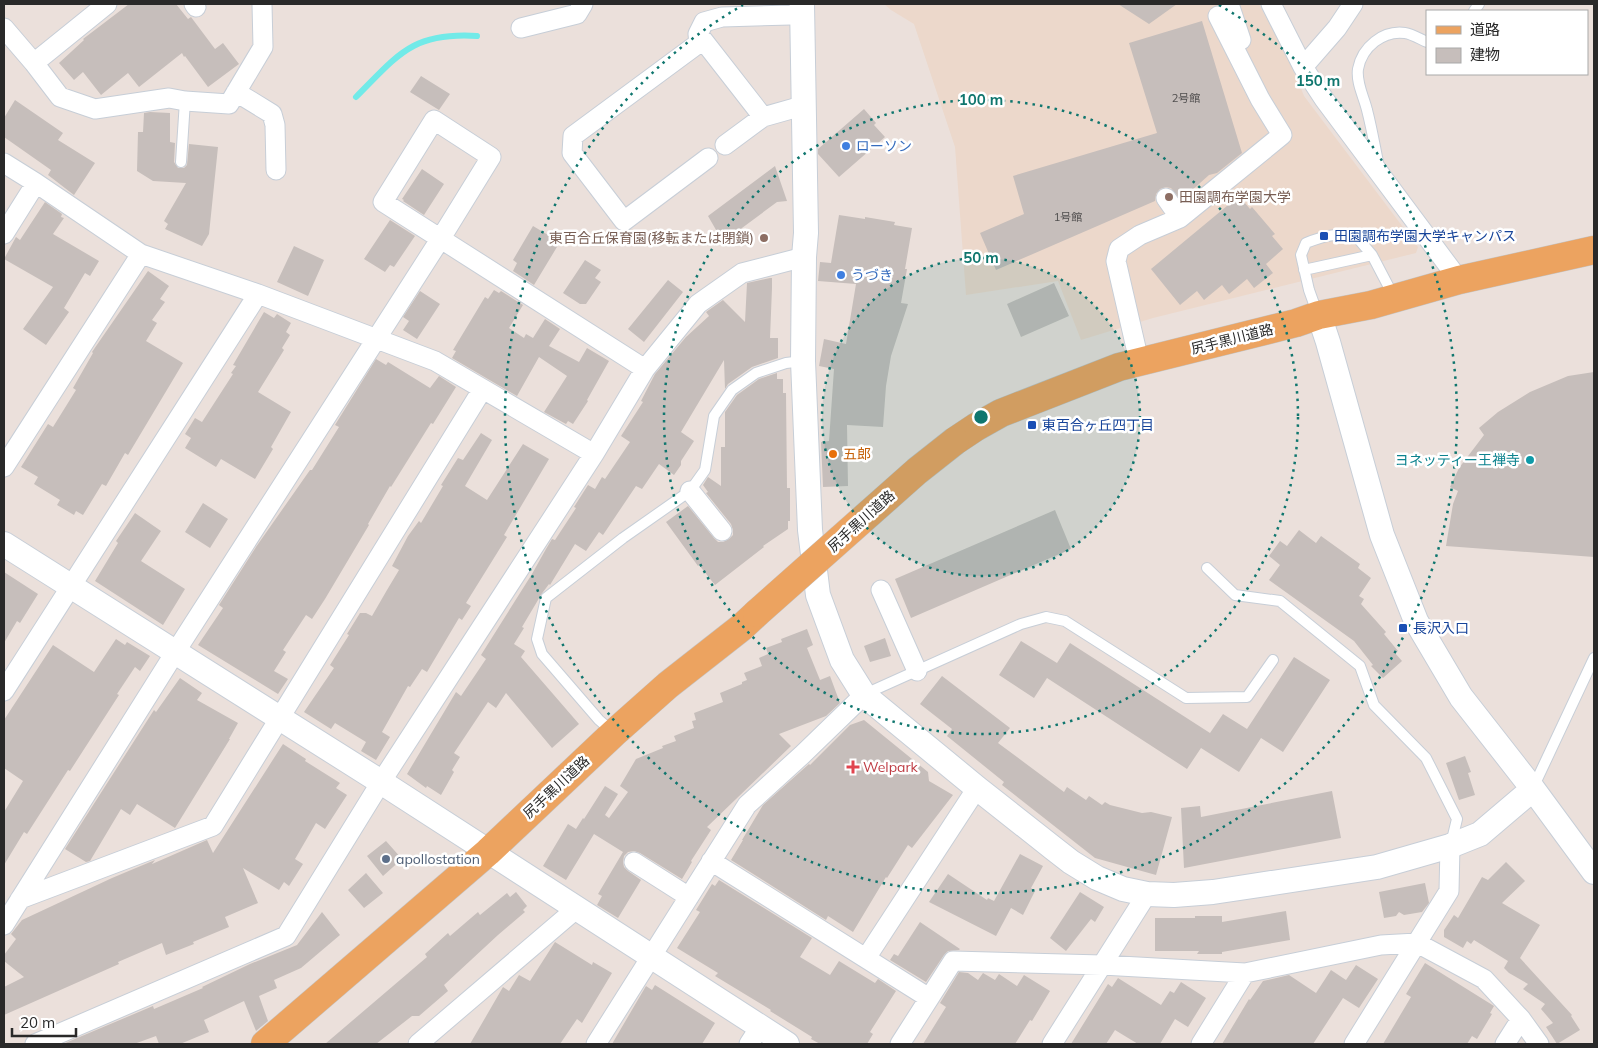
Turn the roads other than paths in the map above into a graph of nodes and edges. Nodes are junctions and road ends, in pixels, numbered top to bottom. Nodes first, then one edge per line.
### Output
1 (107, 4) edge
2 (262, 4) edge
3 (584, 4) edge
4 (1270, 4) edge
5 (1353, 4) edge
6 (802, 8) edge
7 (1224, 10) edge
8 (4, 28) edge
9 (521, 28) dead end
10 (1426, 42) edge
11 (699, 43) junction
12 (34, 63) junction
13 (1303, 67) junction
14 (236, 92) junction
15 (185, 101) junction
16 (802, 106) junction
17 (763, 117) junction
18 (725, 145) dead end
19 (708, 158) dead end
20 (181, 162) dead end
21 (4, 164) edge
22 (276, 170) dead end
23 (1381, 175) junction
24 (36, 183) junction
25 (1166, 198) dead end
26 (1180, 218) junction
27 (4, 234) edge
28 (441, 238) junction
29 (1594, 250) edge
30 (141, 254) junction
31 (1372, 255) junction
32 (804, 256) junction
33 (1304, 270) junction
34 (1459, 280) junction
35 (258, 294) junction
36 (1395, 298) junction
37 (1319, 316) junction
38 (375, 339) junction
39 (803, 361) junction
40 (1139, 361) junction
41 (645, 369) junction
42 (482, 390) junction
43 (594, 454) junction
44 (4, 467) edge
45 (690, 491) junction
46 (722, 531) dead end
47 (4, 544) edge
48 (1207, 568) dead end
49 (71, 586) junction
50 (881, 590) dead end
51 (176, 651) junction
52 (1594, 658) edge
53 (1273, 660) dead end
54 (917, 671) junction
55 (4, 691) edge
56 (864, 695) junction
57 (279, 718) junction
58 (614, 733) junction
59 (380, 782) junction
60 (977, 788) junction
61 (1533, 789) junction
62 (1450, 846) junction
63 (488, 852) junction
64 (711, 861) junction
65 (634, 862) dead end
66 (1594, 872) edge
67 (1148, 894) junction
68 (689, 897) junction
69 (20, 899) junction
70 (576, 909) junction
71 (4, 925) edge
72 (1417, 943) junction
73 (651, 957) junction
74 (866, 958) junction
75 (1102, 965) junction
76 (1245, 973) junction
77 (929, 998) junction
78 (1521, 1019) junction
79 (755, 1036) edge
80 (35, 1044) edge
81 (265, 1044) edge
82 (418, 1044) edge
83 (596, 1044) edge
84 (787, 1044) edge
85 (900, 1044) edge
86 (1052, 1044) edge
87 (1201, 1044) edge
88 (1354, 1044) edge
89 (1505, 1044) edge
90 (1538, 1044) edge

1 - 12 street
2 - 14 street
3 - 9 street
4 - 13 street
5 - 13 street
6 - 11 street
6 - 16 street
7 - 26 street
8 - 12 street
10 - 23 lane
11 - 17 street
11 - 19 street
12 - 15 street
13 - 23 street
14 - 15 street
14 - 22 street
15 - 20 lane
16 - 17 street
16 - 32 street
17 - 18 street
21 - 24 street
23 - 34 street
24 - 27 street
24 - 30 street
25 - 26 street
26 - 40 street
28 - 28 street
28 - 38 street
28 - 41 street
29 - 34 main road, 尻手黒川道路
30 - 35 street
30 - 44 street
31 - 33 lane
31 - 33 lane
31 - 36 lane
32 - 39 street
32 - 41 street
33 - 37 lane
34 - 36 main road, 尻手黒川道路
35 - 38 street
35 - 49 street
36 - 37 main road, 尻手黒川道路
37 - 40 main road, 尻手黒川道路
37 - 61 street
38 - 42 street
38 - 51 street
39 - 45 lane
39 - 56 street
40 - 58 main road, 尻手黒川道路, bridge
41 - 43 street
42 - 43 street
42 - 57 street
43 - 59 street
45 - 46 street
45 - 58 lane
47 - 49 street
48 - 62 lane
49 - 51 street
49 - 55 street
50 - 54 street
51 - 57 street
51 - 69 street
52 - 61 lane
53 - 54 lane
54 - 56 lane
56 - 60 street
56 - 64 street
57 - 59 street
57 - 69 street
58 - 63 main road, 尻手黒川道路
59 - 63 street
59 - 80 street
60 - 67 street
60 - 74 street
61 - 62 street
61 - 66 street
62 - 67 street
62 - 72 street
63 - 70 street
63 - 81 main road, 尻手黒川道路
64 - 68 street
64 - 74 street
65 - 68 street
67 - 75 street
68 - 73 street
69 - 71 street
70 - 73 street
70 - 82 street
72 - 76 street
72 - 78 street
72 - 88 street
73 - 79 street
73 - 83 street
74 - 77 street
75 - 76 street
75 - 77 street
75 - 86 street
76 - 87 street
77 - 85 street
78 - 89 street
78 - 90 street
79 - 84 street

